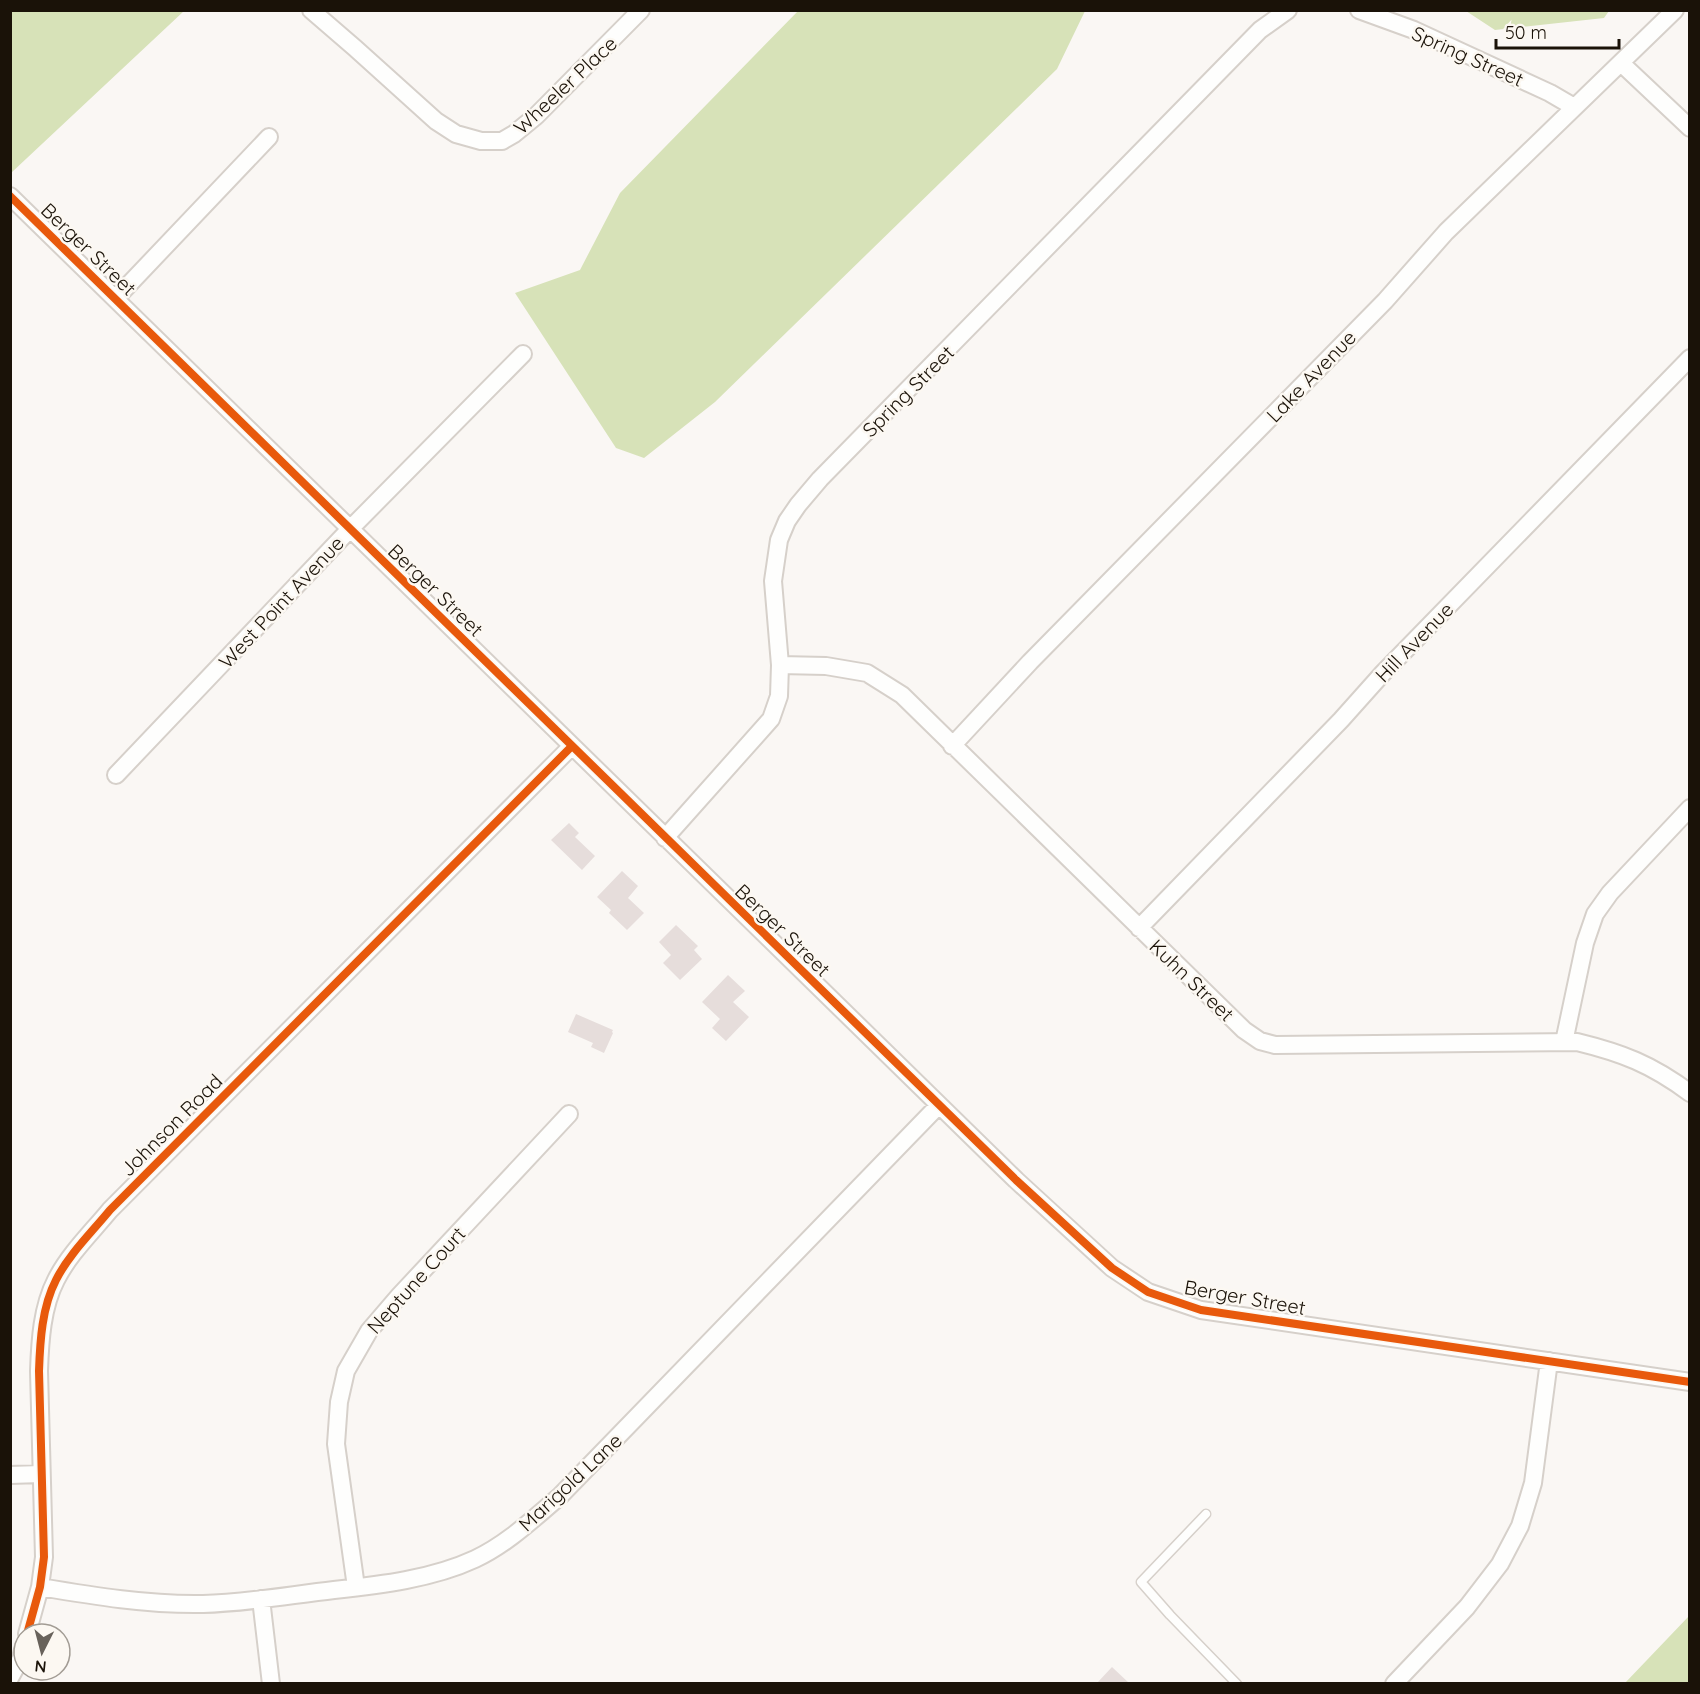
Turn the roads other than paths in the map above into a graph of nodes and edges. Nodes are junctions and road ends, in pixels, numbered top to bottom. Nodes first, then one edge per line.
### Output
1 (311, 10) edge
2 (641, 10) edge
3 (1288, 10) edge
4 (1359, 10) edge
5 (1675, 10) edge
6 (1621, 63) junction
7 (1574, 107) junction
8 (1689, 128) edge
9 (269, 137) dead end
10 (10, 196) edge
11 (116, 298) junction
12 (523, 354) dead end
13 (1689, 358) edge
14 (350, 529) junction
15 (780, 665) junction
16 (572, 746) junction
17 (952, 746) junction
18 (116, 775) dead end
19 (1689, 808) edge
20 (665, 838) junction
21 (1139, 928) junction
22 (1564, 1042) junction
23 (1689, 1093) edge
24 (939, 1105) junction
25 (569, 1114) dead end
26 (1549, 1361) junction
27 (1689, 1382) edge
28 (41, 1474) junction
29 (10, 1475) edge
30 (1206, 1514) dead end
31 (40, 1587) junction
32 (356, 1587) junction
33 (261, 1599) junction
34 (30, 1622) edge
35 (270, 1683) edge
36 (1237, 1683) edge
37 (1394, 1683) edge

1 - 2 street, Wheeler Place
3 - 15 street, Spring Street
4 - 7 street, Spring Street
5 - 6 street, Lake Avenue
6 - 7 street, Lake Avenue
6 - 8 street
7 - 17 street, Lake Avenue
9 - 11 street
10 - 11 street, Berger Street
11 - 14 street, Berger Street
12 - 14 street, West Point Avenue
13 - 21 street, Hill Avenue
14 - 16 street, Berger Street
14 - 18 street, West Point Avenue
15 - 17 street, Kuhn Street
15 - 20 street, Spring Street
16 - 20 street, Berger Street
16 - 28 street, Johnson Road
17 - 21 street, Kuhn Street
19 - 22 street
20 - 24 street, Berger Street
21 - 22 street, Kuhn Street
22 - 23 street, Kuhn Street
24 - 26 street, Berger Street
24 - 32 street, Marigold Lane
25 - 32 street, Neptune Court
26 - 27 street, Berger Street
26 - 37 street
28 - 29 street
28 - 31 street, Johnson Road
30 - 36 lane
31 - 33 street, Marigold Lane
31 - 34 street, Johnson Road
32 - 33 street, Marigold Lane
33 - 35 street

